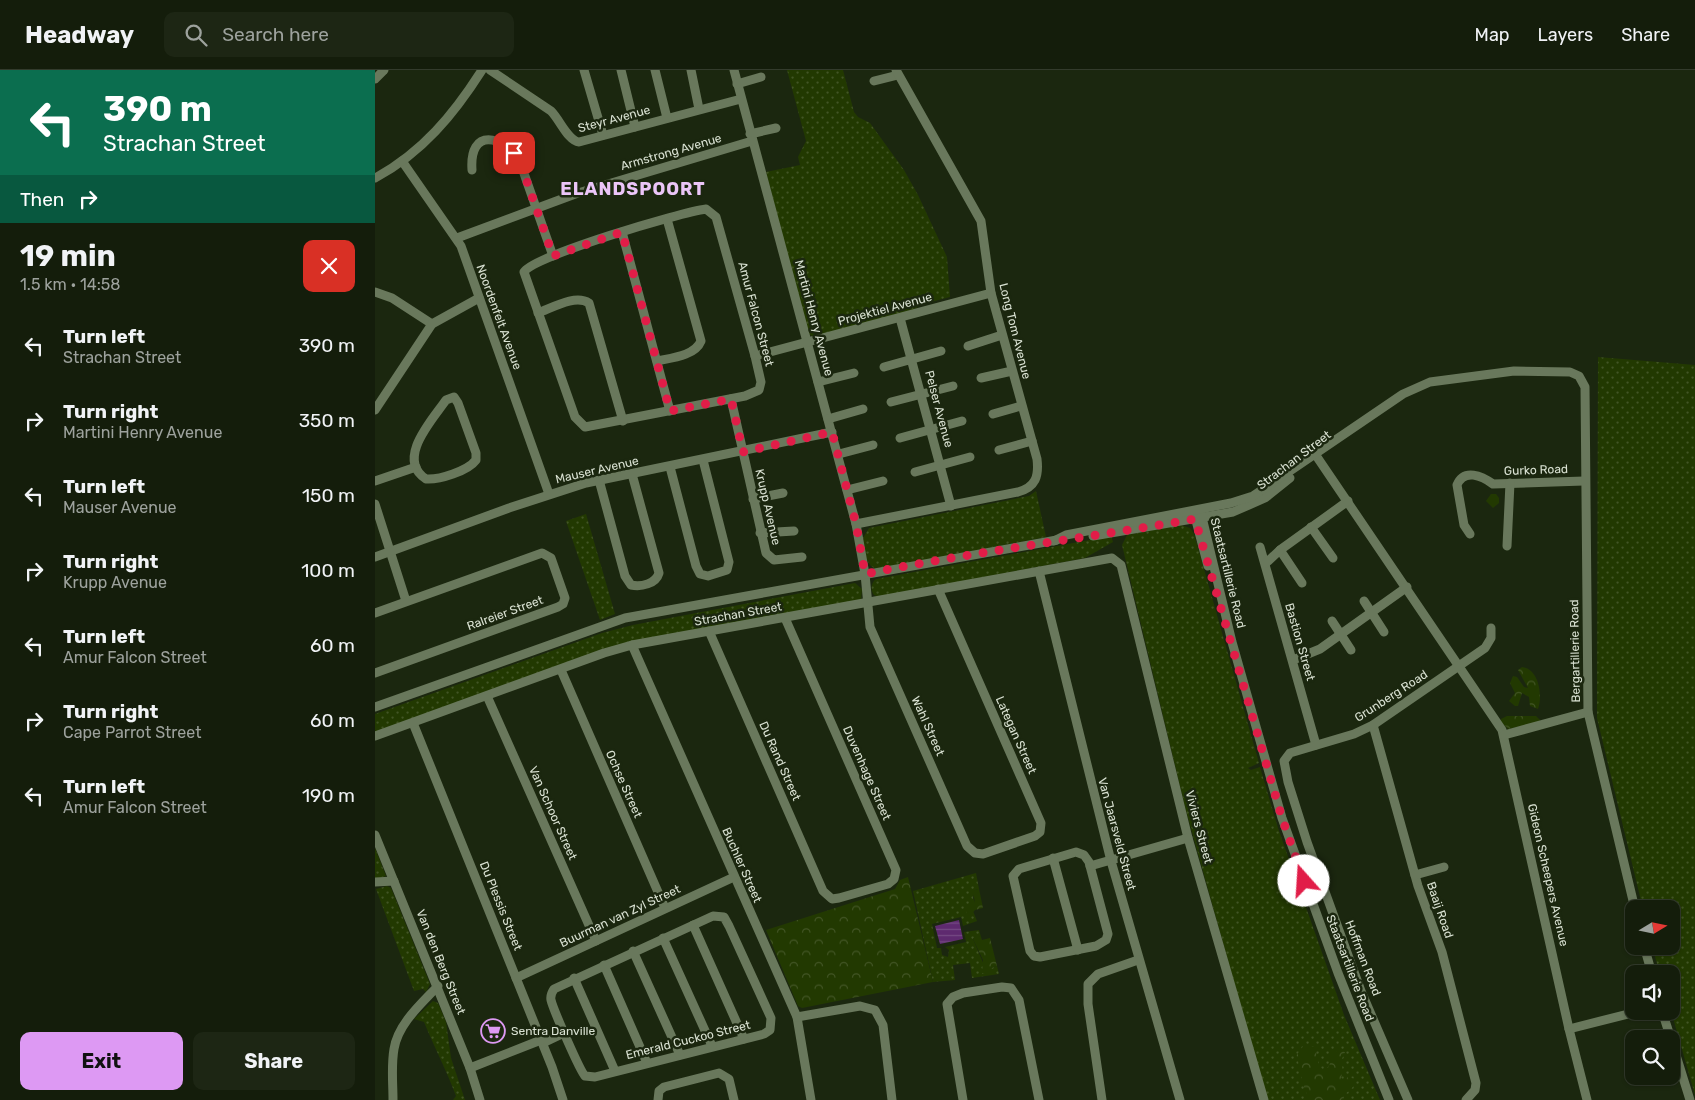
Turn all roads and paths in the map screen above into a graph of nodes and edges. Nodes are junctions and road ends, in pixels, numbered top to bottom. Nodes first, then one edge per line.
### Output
1 (384, 70) edge
2 (482, 70) edge
3 (490, 70) edge
4 (584, 70) edge
5 (621, 70) edge
6 (655, 70) edge
7 (691, 70) edge
8 (734, 70) edge
9 (897, 72) edge
10 (761, 78) dead end
11 (375, 79) edge
12 (874, 81) dead end
13 (737, 84) junction
14 (741, 99) junction
15 (699, 109) junction
16 (667, 118) junction
17 (635, 127) junction
18 (775, 128) dead end
19 (603, 135) junction
20 (751, 137) junction
21 (402, 161) junction
22 (472, 170) dead end
23 (375, 178) edge
24 (536, 208) junction
25 (667, 219) junction
26 (622, 232) junction
27 (457, 238) junction
28 (553, 256) junction
29 (375, 292) edge
30 (991, 293) junction
31 (479, 298) junction
32 (538, 313) junction
33 (900, 318) junction
34 (432, 324) junction
35 (1002, 335) junction
36 (808, 342) junction
37 (968, 346) dead end
38 (941, 351) dead end
39 (755, 356) junction
40 (912, 359) junction
41 (657, 361) junction
42 (884, 367) dead end
43 (1012, 371) junction
44 (854, 373) dead end
45 (981, 378) dead end
46 (819, 382) junction
47 (953, 386) dead end
48 (1585, 387) joint
49 (922, 394) junction
50 (731, 399) junction
51 (891, 402) dead end
52 (1021, 406) junction
53 (863, 409) dead end
54 (375, 410) edge
55 (670, 411) junction
56 (993, 414) dead end
57 (828, 418) junction
58 (623, 421) junction
59 (962, 421) dead end
60 (932, 429) junction
61 (832, 432) junction
62 (900, 438) dead end
63 (1032, 441) junction
64 (873, 445) dead end
65 (999, 450) dead end
66 (743, 452) junction
67 (839, 454) junction
68 (1316, 456) junction
69 (970, 457) dead end
70 (703, 460) junction
71 (941, 465) junction
72 (416, 467) junction
73 (670, 467) junction
74 (915, 472) dead end
75 (632, 474) junction
76 (599, 480) junction
77 (375, 481) edge
78 (883, 481) dead end
79 (1585, 481) junction
80 (1510, 483) junction
81 (847, 490) junction
82 (783, 492) dead end
83 (549, 494) junction
84 (753, 499) junction
85 (1348, 501) junction
86 (375, 504) edge
87 (951, 506) junction
88 (1197, 514) junction
89 (856, 524) junction
90 (1311, 527) junction
91 (794, 531) dead end
92 (760, 532) junction
93 (1470, 534) dead end
94 (1507, 546) dead end
95 (1260, 547) dead end
96 (1280, 550) junction
97 (391, 551) junction
98 (375, 557) edge
99 (802, 557) dead end
100 (1333, 558) dead end
101 (1116, 559) joint
102 (1266, 563) junction
103 (1039, 571) junction
104 (865, 574) junction
105 (1302, 583) dead end
106 (1407, 587) junction
107 (938, 590) junction
108 (406, 601) junction
109 (868, 601) junction
110 (1364, 601) dead end
111 (375, 612) edge
112 (1372, 612) junction
113 (785, 618) junction
114 (1331, 621) dead end
115 (1491, 628) dead end
116 (709, 631) junction
117 (1384, 632) dead end
118 (1341, 635) junction
119 (632, 645) junction
120 (1351, 650) dead end
121 (1293, 660) junction
122 (1459, 667) junction
123 (561, 670) junction
124 (375, 673) edge
125 (487, 696) junction
126 (375, 707) edge
127 (1588, 712) junction
128 (413, 723) junction
129 (1373, 726) junction
130 (1504, 735) junction
131 (375, 736) edge
132 (1316, 745) junction
133 (1284, 765) joint
134 (375, 835) edge
135 (1188, 838) junction
136 (979, 854) joint
137 (1053, 858) junction
138 (1111, 861) junction
139 (1090, 866) junction
140 (1444, 866) dead end
141 (1415, 875) junction
142 (734, 877) junction
143 (394, 880) junction
144 (375, 882) edge
145 (832, 899) joint
146 (1633, 900) edge
147 (665, 908) junction
148 (693, 925) junction
149 (663, 938) junction
150 (596, 941) junction
151 (1078, 950) junction
152 (633, 951) junction
153 (1138, 960) junction
154 (604, 965) junction
155 (516, 978) junction
156 (574, 978) junction
157 (437, 986) junction
158 (1625, 1015) edge
159 (797, 1017) junction
160 (1569, 1029) junction
161 (564, 1033) junction
162 (744, 1039) junction
163 (542, 1042) junction
164 (712, 1046) junction
165 (680, 1055) junction
166 (647, 1063) junction
167 (470, 1068) junction
168 (1680, 1068) edge
169 (615, 1072) junction
170 (659, 1096) edge
171 (393, 1100) edge
172 (480, 1100) edge
173 (563, 1100) edge
174 (734, 1100) edge
175 (811, 1100) edge
176 (892, 1100) edge
177 (963, 1100) edge
178 (1039, 1100) edge
179 (1102, 1100) edge
180 (1180, 1100) edge
181 (1263, 1100) edge
182 (1389, 1100) edge
183 (1408, 1100) edge
184 (1466, 1100) edge
185 (1587, 1100) edge
186 (1690, 1100) edge

1 - 11 street
2 - 21 street
3 - 19 street, Steyr Avenue
4 - 19 street
5 - 17 street
6 - 16 street
7 - 15 street
8 - 13 street, Martini Henry Avenue
9 - 12 street
9 - 30 street, Long Tom Avenue
10 - 13 street
13 - 14 street, Martini Henry Avenue
14 - 15 street, Steyr Avenue
14 - 20 street, Martini Henry Avenue
15 - 16 street, Steyr Avenue
16 - 17 street, Steyr Avenue
17 - 19 street, Steyr Avenue
18 - 20 street, Armstrong Avenue
20 - 24 street, Armstrong Avenue
20 - 36 street, Martini Henry Avenue
21 - 23 street
21 - 27 street, Noordenfelt Avenue
22 - 24 street
24 - 27 street, Armstrong Avenue
24 - 28 street
25 - 26 street, Amur Falcon Street
25 - 39 street, Amur Falcon Street
25 - 41 street
26 - 28 street, Amur Falcon Street
26 - 41 street
27 - 31 street, Noordenfelt Avenue
28 - 32 street, Amur Falcon Street
29 - 34 street
30 - 33 street, Projektiel Avenue
30 - 35 street, Long Tom Avenue
31 - 34 street
31 - 83 street, Noordenfelt Avenue
32 - 58 street, Amur Falcon Street
32 - 58 street
33 - 36 street, Projektiel Avenue
33 - 40 street, Pelser Avenue
34 - 54 street
35 - 37 street
35 - 43 street, Long Tom Avenue
36 - 39 street, Projektiel Avenue
36 - 46 street, Martini Henry Avenue
38 - 40 street
39 - 50 street, Amur Falcon Street
40 - 42 street
40 - 49 street, Pelser Avenue
41 - 55 street
43 - 45 street
43 - 52 street, Long Tom Avenue
44 - 46 street
46 - 57 street, Martini Henry Avenue
47 - 49 street
48 - 68 street, Strachan Street
48 - 79 street, Bergartillerie Road
49 - 51 street
49 - 60 street, Pelser Avenue
50 - 55 street, Amur Falcon Street
50 - 66 street, Krupp Avenue
52 - 56 street
52 - 63 street, Long Tom Avenue
53 - 57 street
55 - 58 street, Amur Falcon Street
57 - 61 street, Martini Henry Avenue
59 - 60 street
60 - 62 street
60 - 71 street, Pelser Avenue
61 - 66 street, Mauser Avenue
61 - 67 street, Martini Henry Avenue
63 - 65 street
63 - 87 street, Long Tom Avenue
64 - 67 street
66 - 70 street, Mauser Avenue
66 - 84 street, Krupp Avenue
67 - 81 street, Martini Henry Avenue
68 - 85 street, Gideon Scheepers Avenue
68 - 88 street, Strachan Street
69 - 71 street
70 - 73 street, Mauser Avenue
70 - 73 street
71 - 74 street
71 - 87 street, Pelser Avenue
72 - 72 street
72 - 77 street
73 - 75 street, Mauser Avenue
75 - 76 street, Mauser Avenue
75 - 76 street
76 - 83 street, Mauser Avenue
78 - 81 street
79 - 80 street, Gurko Road
79 - 127 street, Bergartillerie Road
80 - 93 street, Gurko Road
80 - 94 street
81 - 89 street, Martini Henry Avenue
82 - 84 street
83 - 97 street, Mauser Avenue
84 - 92 street, Krupp Avenue
85 - 90 street
85 - 106 street, Gideon Scheepers Avenue
86 - 97 street
87 - 89 street
88 - 104 street, Strachan Street
88 - 182 street, Staatsartillerie Road
89 - 104 street, Martini Henry Avenue
90 - 96 street
90 - 100 street
91 - 92 street
92 - 99 street, Krupp Avenue
95 - 102 street, Bastion Street
96 - 102 street
96 - 105 street
97 - 98 street, Mauser Avenue
97 - 108 street
101 - 103 street, Strachan Street
101 - 135 street, Viviers Street
102 - 121 street, Bastion Street
103 - 107 street, Strachan Street
103 - 138 street, Van Jaarsveld Street
104 - 109 street, Wahl Street
104 - 126 street, Strachan Street
106 - 112 street
106 - 122 street, Gideon Scheepers Avenue
107 - 109 street, Strachan Street
107 - 136 street, Lategan Street
108 - 111 street, Ralreier Street
108 - 124 street, Ralreier Street
109 - 113 street, Strachan Street
109 - 136 street, Wahl Street
110 - 112 street
112 - 117 street
112 - 118 street
113 - 116 street, Strachan Street
113 - 145 street, Duvenhage Street
114 - 118 street
115 - 122 street
116 - 119 street, Strachan Street
116 - 145 street, Du Rand Street
118 - 120 street
118 - 121 street
119 - 123 street, Strachan Street
119 - 142 street, Buchler Street
121 - 132 street, Bastion Street
122 - 129 street, Grunberg Road
122 - 130 street, Gideon Scheepers Avenue
123 - 125 street, Strachan Street
123 - 147 street, Ochse Street
125 - 128 street, Strachan Street
125 - 150 street, Van Schoor Street
127 - 130 street
127 - 146 street, Bergartillerie Road
128 - 131 street, Strachan Street
128 - 155 street, Du Plessis Street
129 - 132 street, Grunberg Road
129 - 141 street, Baaij Road
130 - 160 street, Gideon Scheepers Avenue
132 - 133 street, Grunberg Road
133 - 183 street, Hoffman Road
134 - 143 street, Van den Berg Street
135 - 138 street
135 - 181 street, Viviers Street
137 - 139 street
137 - 151 street
137 - 151 street
138 - 139 street
138 - 153 street, Van Jaarsveld Street
139 - 151 street
140 - 141 street
141 - 184 street, Baaij Road
142 - 147 street, Buurman van Zyl Street
142 - 159 street, Buchler Street
143 - 144 street
143 - 157 street, Van den Berg Street
147 - 150 street, Buurman van Zyl Street
148 - 149 street, Emerald Cuckoo Street
148 - 162 street
148 - 162 street, Emerald Cuckoo Street
149 - 152 street, Emerald Cuckoo Street
149 - 164 street
150 - 155 street, Buurman van Zyl Street
152 - 154 street, Emerald Cuckoo Street
152 - 165 street
153 - 179 street
153 - 180 street, Van Jaarsveld Street
154 - 156 street, Emerald Cuckoo Street
154 - 166 street
155 - 163 street, Du Plessis Street
156 - 161 street, Emerald Cuckoo Street
156 - 169 street
157 - 167 street, Van den Berg Street
157 - 171 street
158 - 160 street
159 - 175 street, Buchler Street
159 - 176 street
160 - 185 street, Gideon Scheepers Avenue
161 - 163 street
161 - 169 street, Emerald Cuckoo Street
162 - 164 street, Emerald Cuckoo Street
163 - 167 street
163 - 173 street, Du Plessis Street
164 - 165 street, Emerald Cuckoo Street
165 - 166 street, Emerald Cuckoo Street
166 - 169 street, Emerald Cuckoo Street
167 - 172 street, Van den Berg Street
168 - 186 street
170 - 174 street
177 - 178 street

